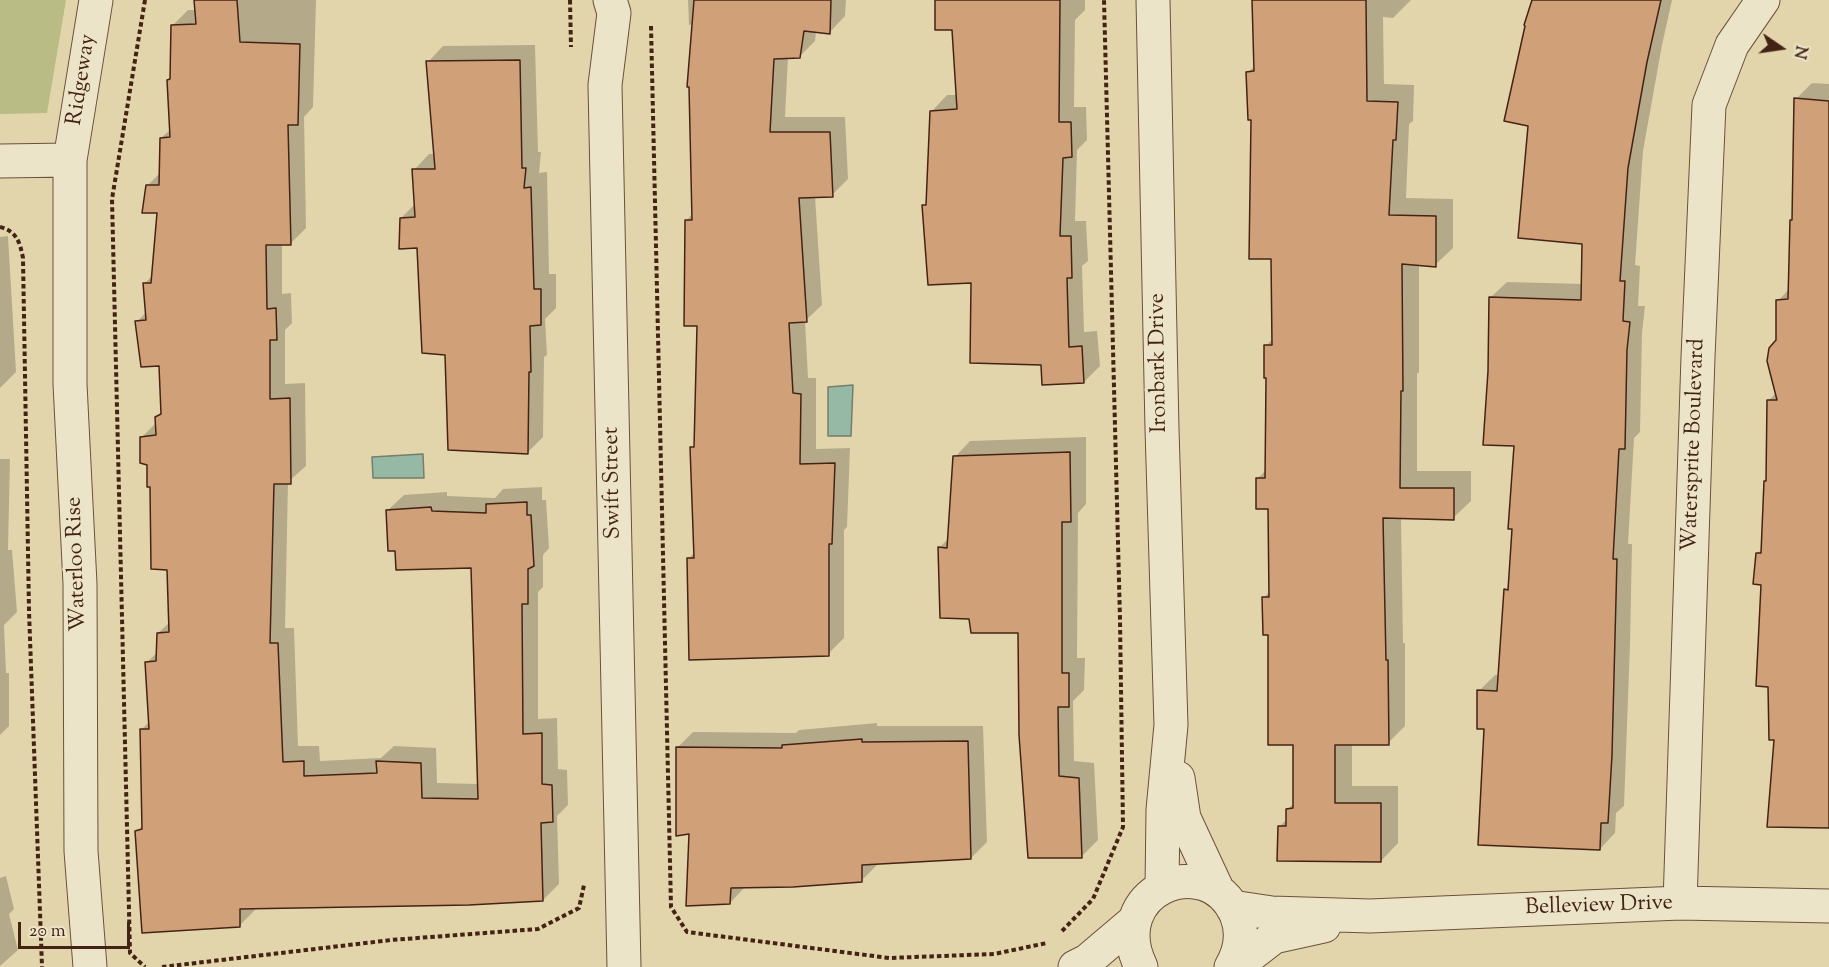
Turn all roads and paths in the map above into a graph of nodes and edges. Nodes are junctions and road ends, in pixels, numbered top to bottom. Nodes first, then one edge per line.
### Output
1 (96, 0) edge
2 (145, 0) edge
3 (570, 0) edge
4 (610, 0) edge
5 (1104, 0) edge
6 (1153, 0) edge
7 (1763, 0) edge
8 (651, 23) dead end
9 (571, 58) dead end
10 (70, 160) junction
11 (0, 161) edge
12 (0, 227) edge
13 (1170, 725) junction
14 (586, 878) dead end
15 (1162, 888) junction
16 (1225, 899) junction
17 (1680, 903) junction
18 (1829, 906) edge
19 (1370, 916) junction
20 (1133, 922) junction
21 (1058, 935) dead end
22 (1052, 942) dead end
23 (42, 967) edge
24 (90, 967) edge
25 (145, 967) edge
26 (162, 967) edge
27 (624, 967) edge
28 (1075, 967) edge
29 (1141, 967) edge
30 (1233, 967) edge

1 - 10 street, Ridgeway
2 - 25 path
3 - 9 path
4 - 27 street, Swift Street
5 - 21 path
6 - 13 street, Ironbark Drive
7 - 17 street, Watersprite Boulevard
8 - 22 path
10 - 11 street
10 - 24 street, Waterloo Rise
12 - 23 path
13 - 15 street, Ironbark Drive
13 - 16 street, Ironbark Drive
14 - 26 path
15 - 16 street, Belleview Drive
15 - 20 street
16 - 19 street, Belleview Drive
16 - 30 street, Ironbark Drive
17 - 18 street, Belleview Drive
17 - 19 street, Belleview Drive
19 - 30 street, Belleview Drive
20 - 28 street
20 - 29 street

